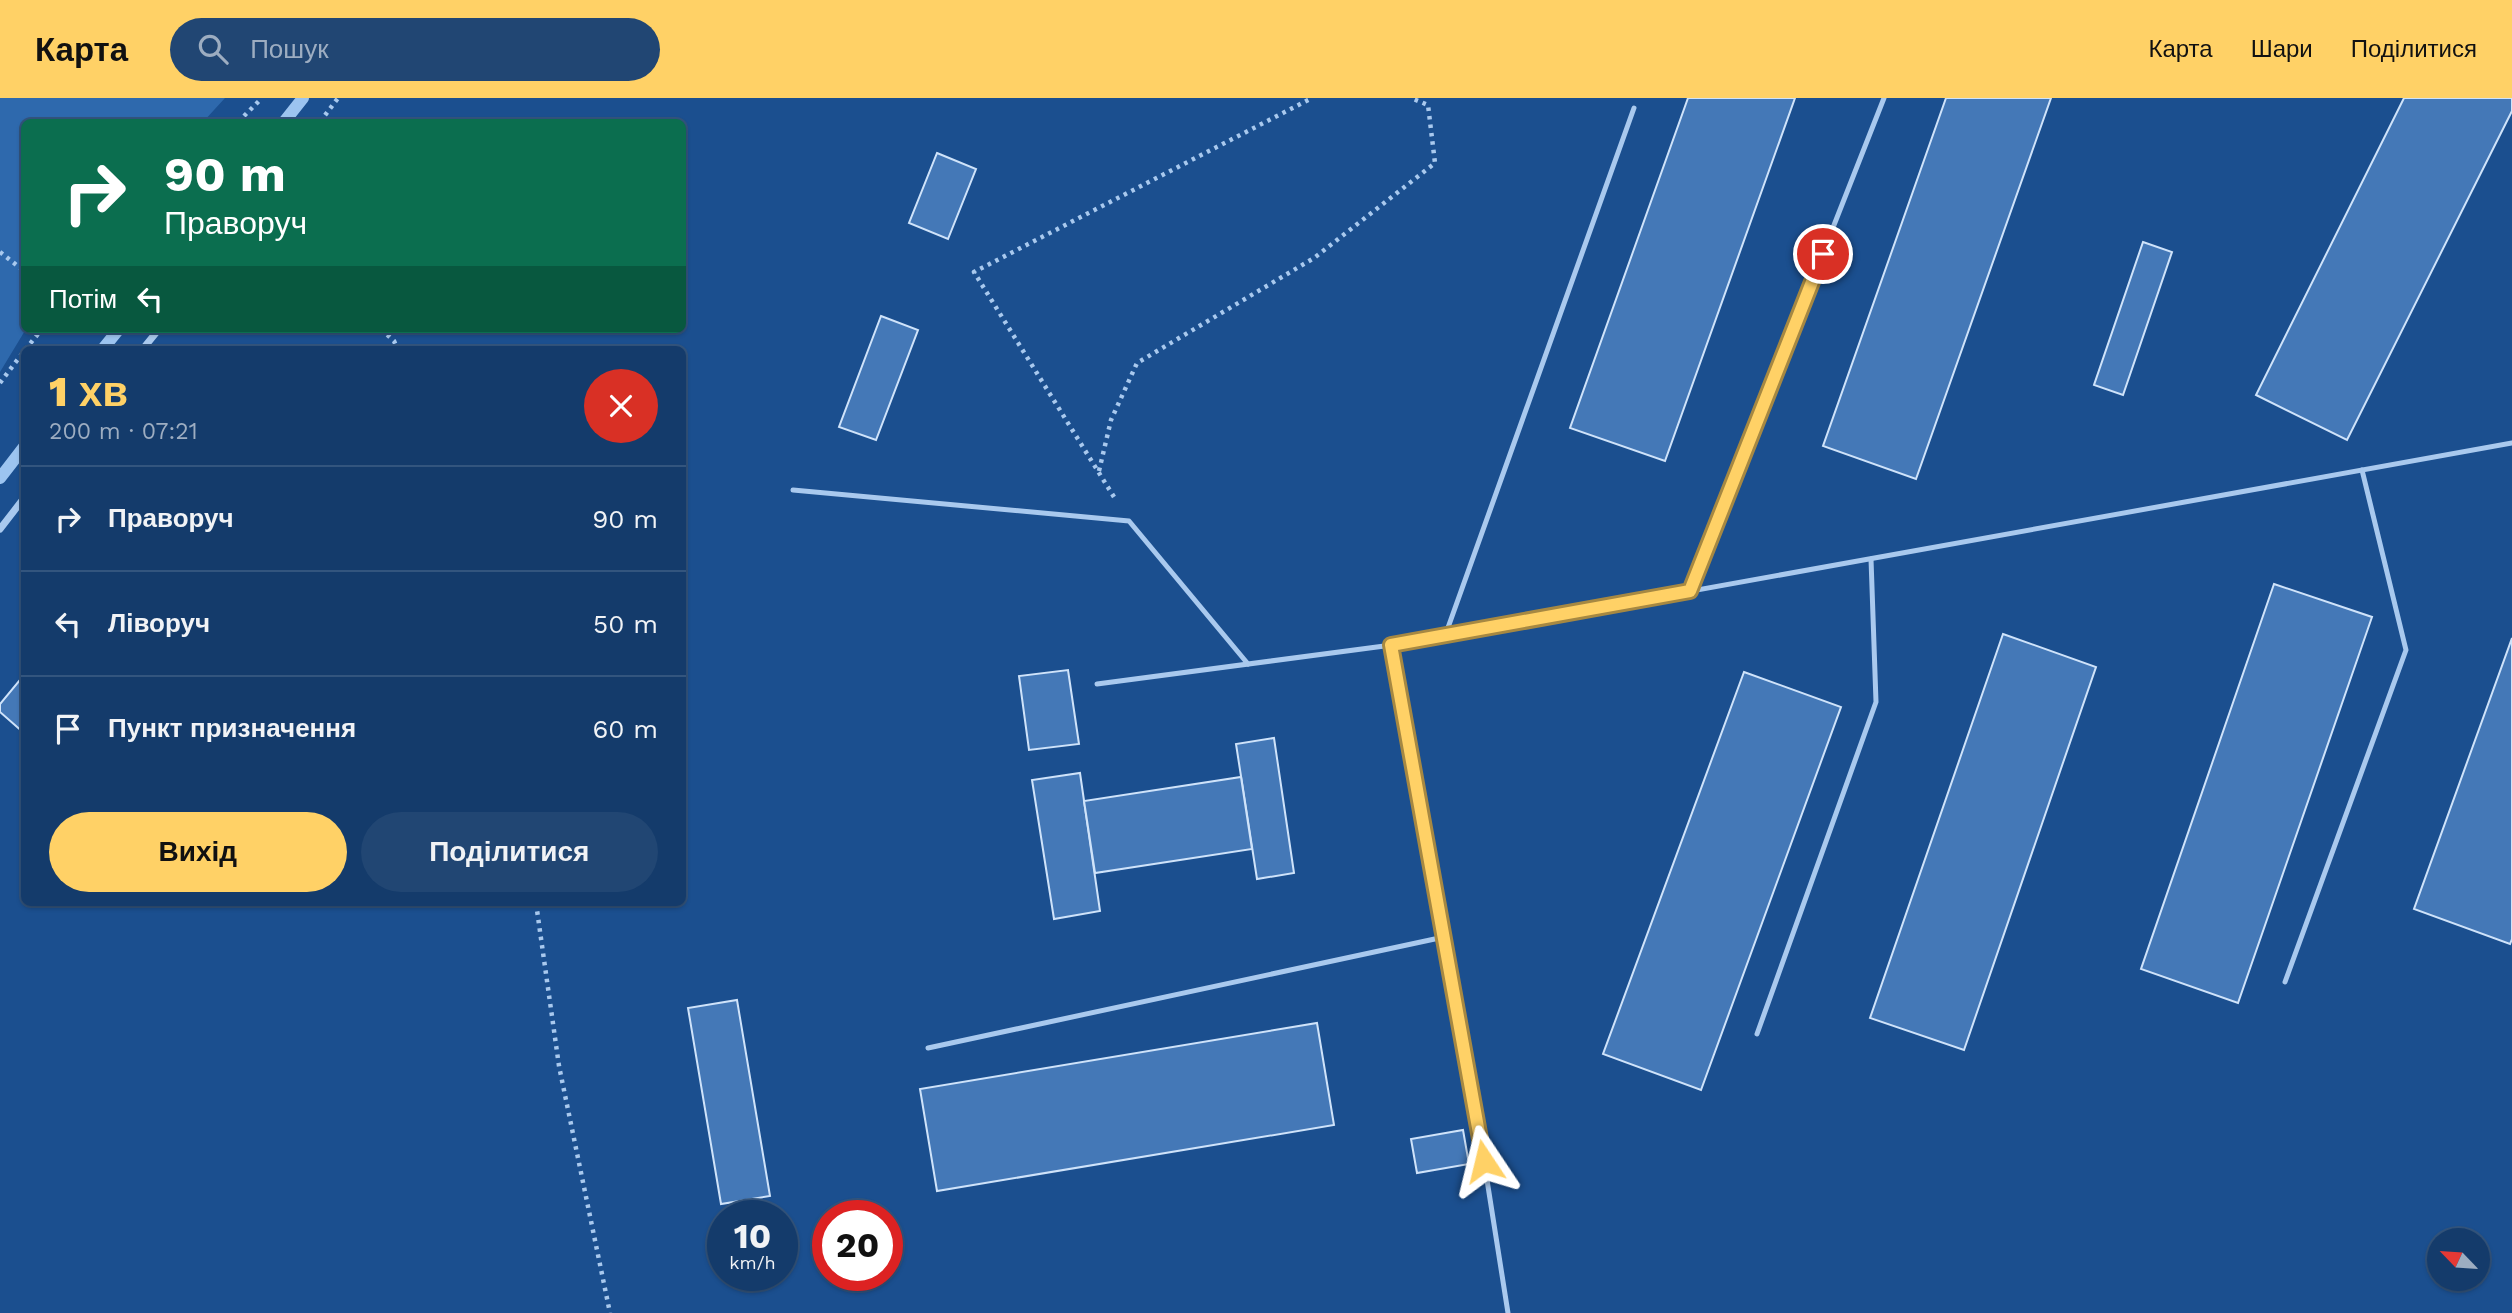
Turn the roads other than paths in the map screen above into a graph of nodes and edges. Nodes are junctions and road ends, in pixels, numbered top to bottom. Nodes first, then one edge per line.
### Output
1 (1884, 98) edge
2 (1634, 108) dead end
3 (2512, 443) edge
4 (2362, 470) junction
5 (793, 490) dead end
6 (21, 502) edge
7 (0, 529) edge
8 (1871, 559) junction
9 (1690, 591) junction
10 (1445, 636) junction
11 (1391, 645) junction
12 (1248, 664) junction
13 (1097, 684) dead end
14 (1444, 937) junction
15 (2285, 982) dead end
16 (1757, 1034) dead end
17 (928, 1048) dead end
18 (1508, 1313) edge

1 - 9 lane
2 - 10 lane
3 - 4 lane
4 - 8 lane
4 - 15 lane
5 - 12 lane
6 - 7 street
8 - 9 lane
8 - 16 lane
9 - 10 lane
10 - 11 lane
11 - 12 lane
11 - 14 lane
12 - 13 lane
14 - 17 lane
14 - 18 lane

